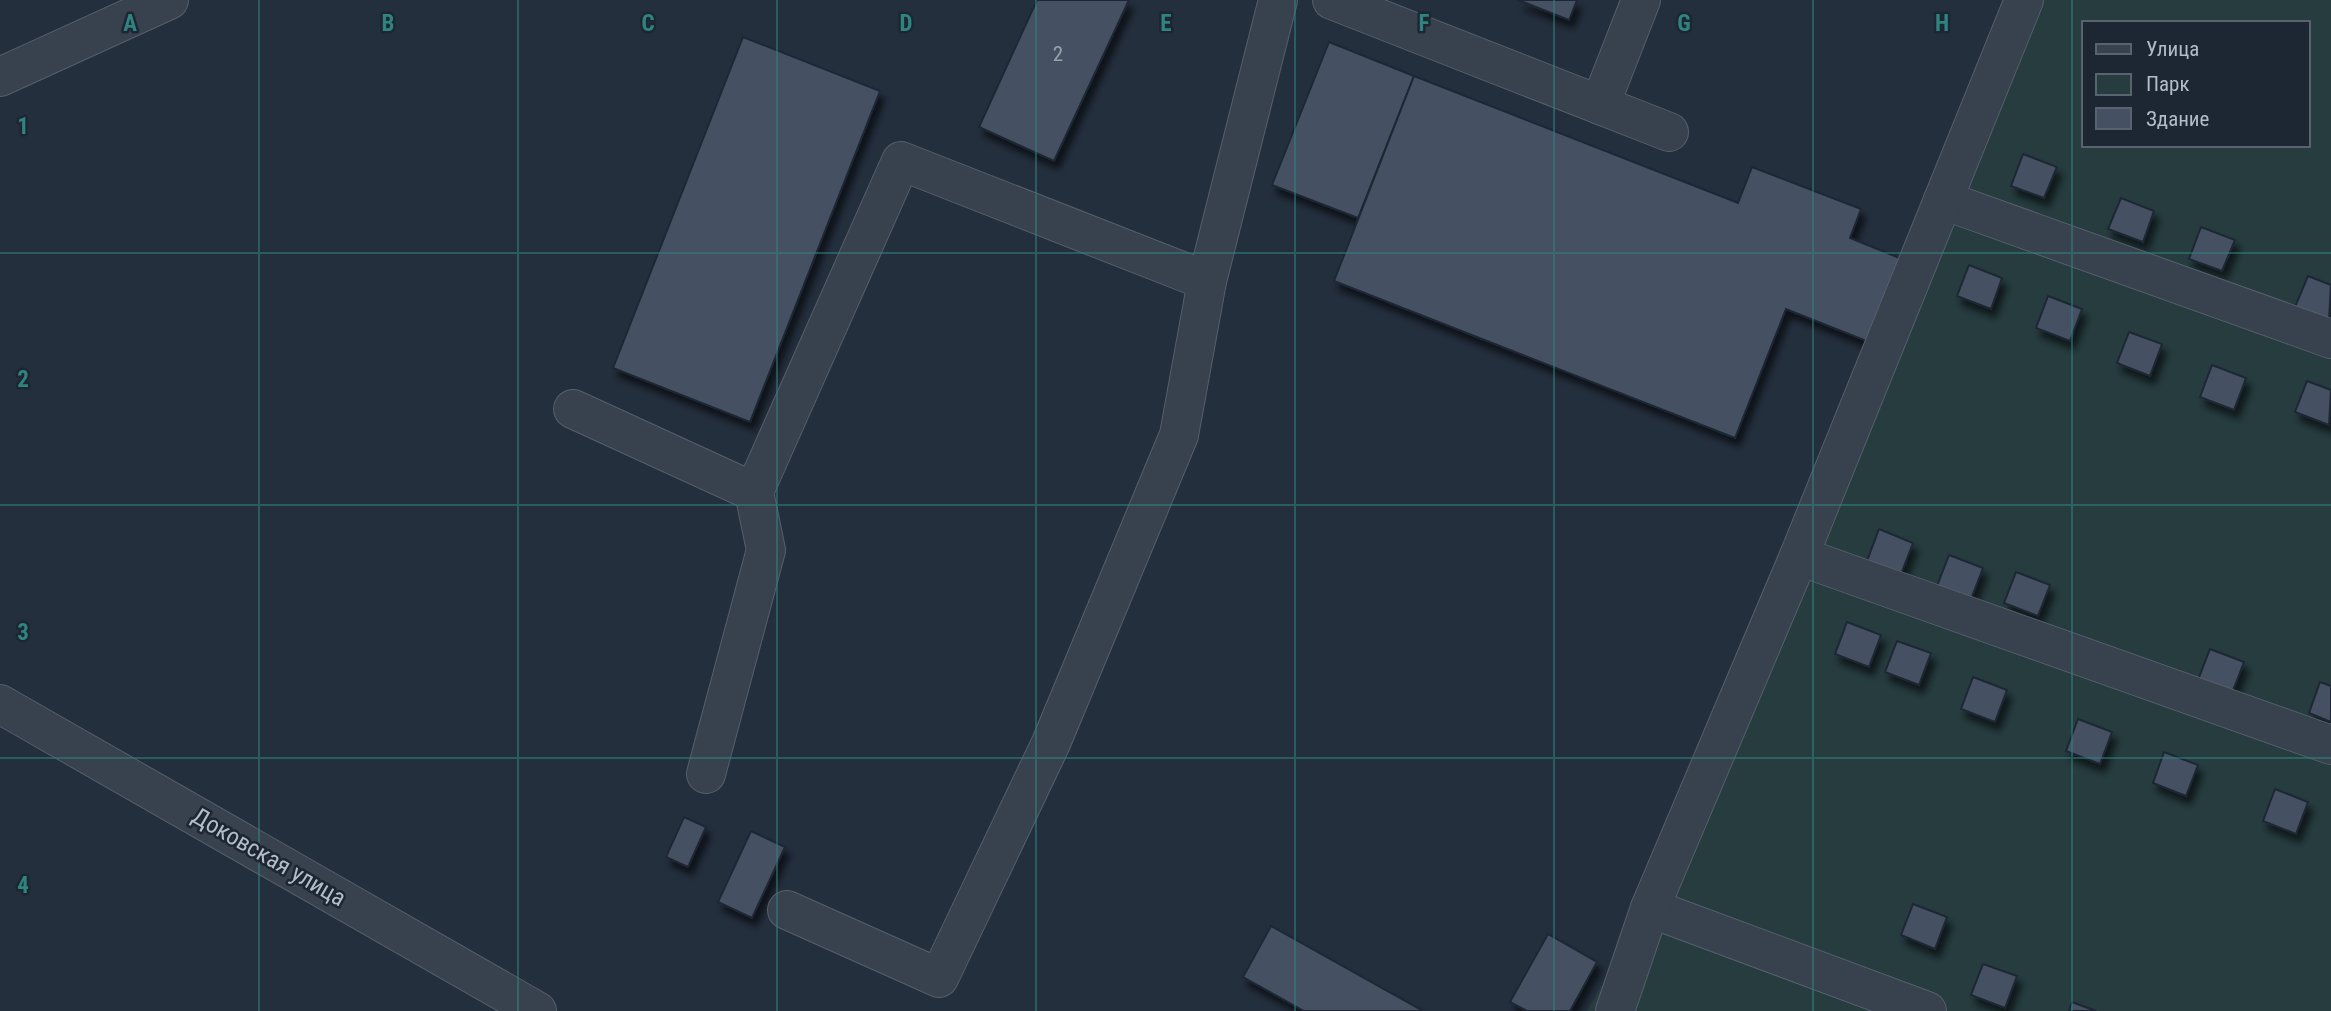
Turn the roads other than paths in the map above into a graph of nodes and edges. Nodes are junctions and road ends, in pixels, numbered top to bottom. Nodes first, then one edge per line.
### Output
1 (169, 0) edge
2 (1278, 0) edge
3 (1641, 0) edge
4 (2024, 0) edge
5 (1352, 4) edge
6 (0, 77) edge
7 (1600, 105) junction
8 (1669, 132) dead end
9 (1943, 200) junction
10 (1207, 281) junction
11 (2331, 339) edge
12 (573, 409) dead end
13 (754, 492) junction
14 (1799, 556) junction
15 (0, 704) edge
16 (2331, 746) edge
17 (706, 774) dead end
18 (1650, 908) junction
19 (787, 910) dead end
20 (537, 1011) edge
21 (1615, 1011) edge
22 (1927, 1011) edge

1 - 6 street
2 - 10 street
3 - 7 street
4 - 9 street
5 - 7 street
7 - 8 street
9 - 11 street
9 - 14 street
10 - 13 street
10 - 19 street
12 - 13 street
13 - 17 street
14 - 16 street
14 - 18 street
15 - 20 street, Доковская улица
18 - 21 street
18 - 22 street

